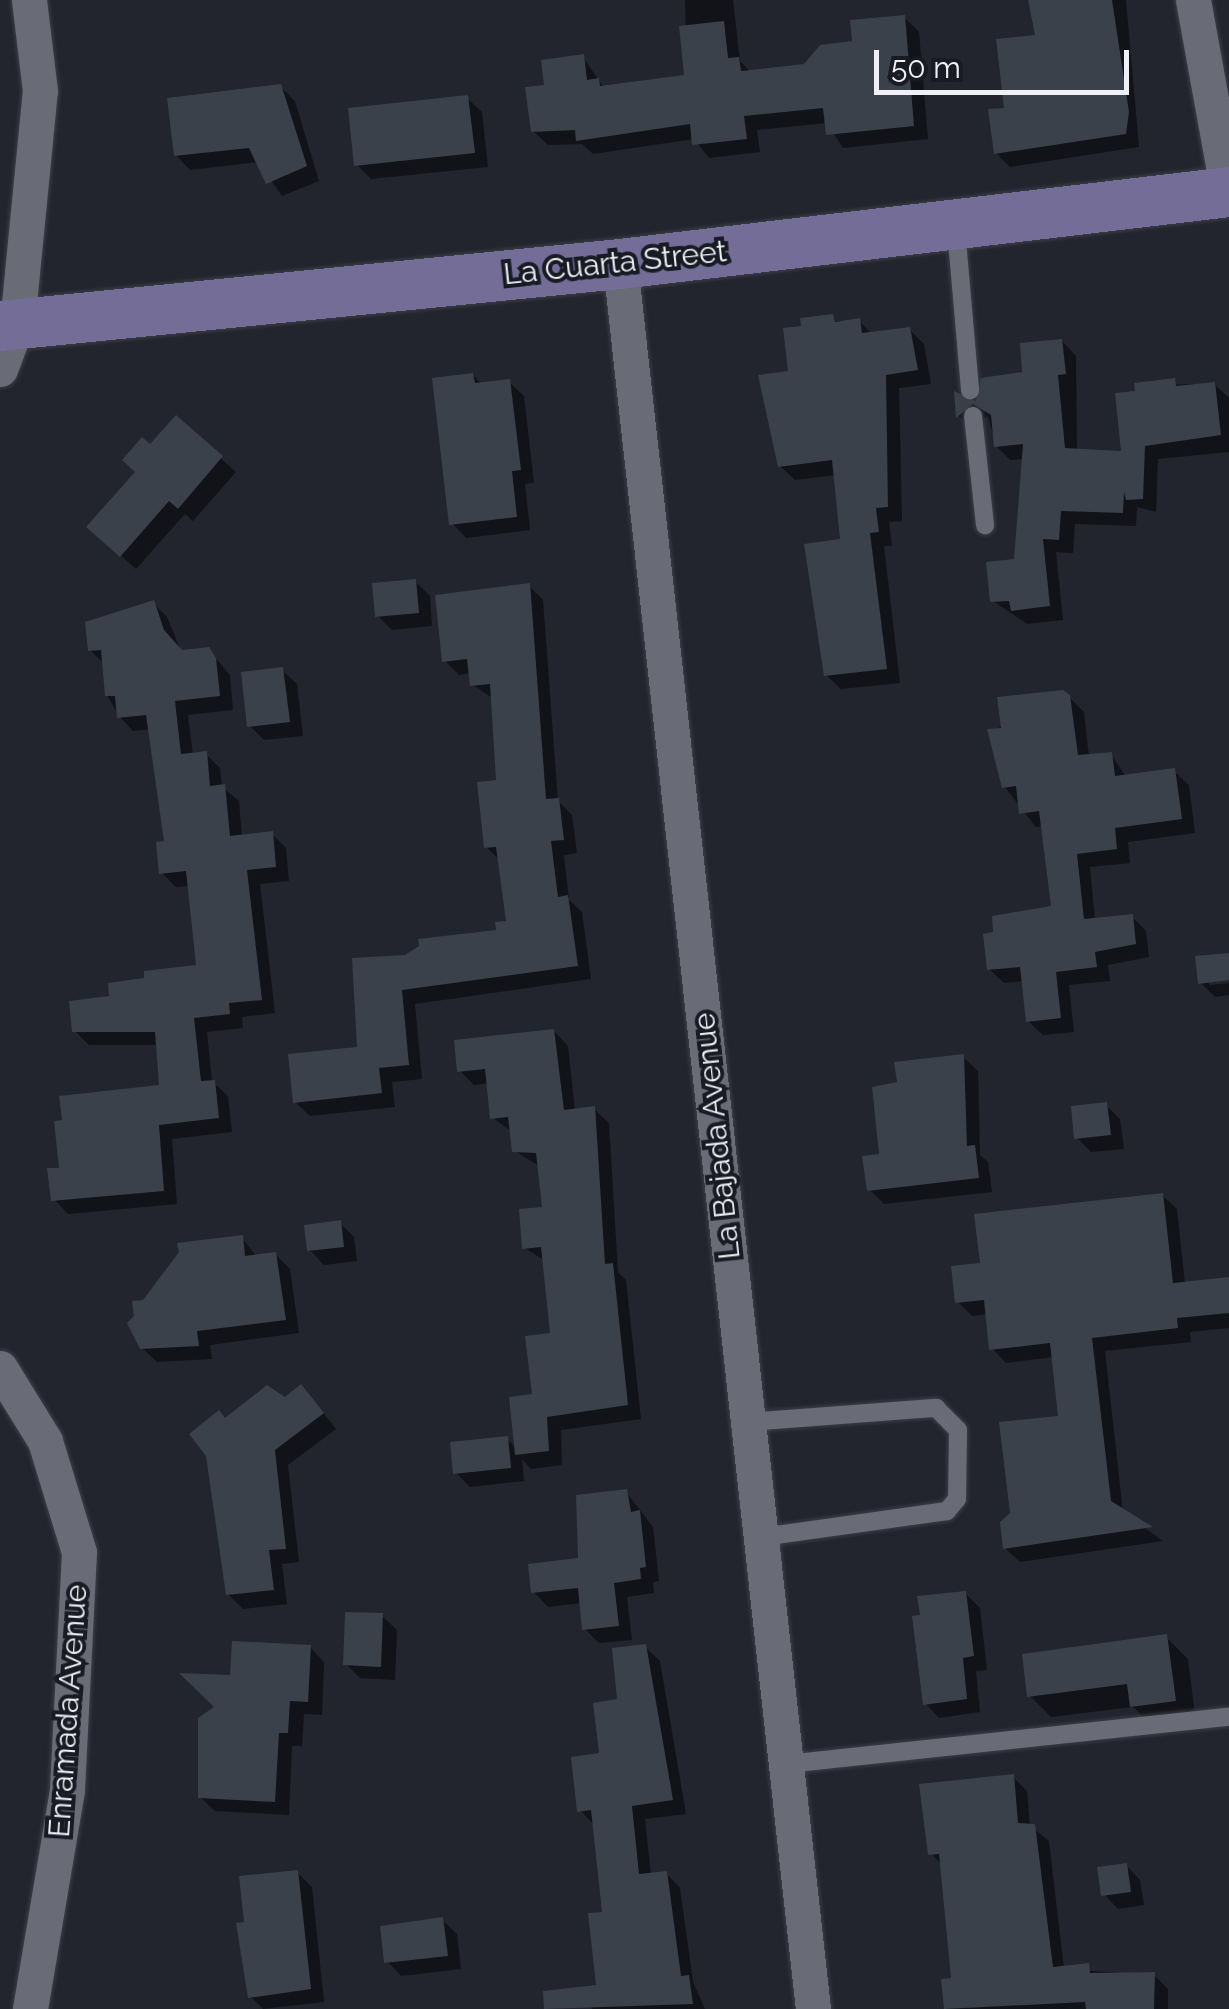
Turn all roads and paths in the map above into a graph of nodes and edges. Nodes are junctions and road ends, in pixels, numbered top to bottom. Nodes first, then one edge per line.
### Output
1 (29, 0) edge
2 (1193, 0) edge
3 (1229, 192) edge
4 (955, 224) junction
5 (620, 264) junction
6 (6, 340) edge
7 (970, 390) dead end
8 (973, 416) dead end
9 (986, 525) dead end
10 (0, 1368) edge
11 (748, 1422) junction
12 (762, 1537) junction
13 (1229, 1717) edge
14 (786, 1764) junction
15 (30, 2009) edge
16 (814, 2009) edge

1 - 6 street
2 - 3 street
3 - 4 street, La Cuarta Street
4 - 5 street, La Cuarta Street
4 - 7 lane
5 - 6 street, La Cuarta Street
5 - 11 street, La Bajada Avenue
8 - 9 lane
10 - 15 street, Enramada Avenue
11 - 12 street, La Bajada Avenue
11 - 12 lane
12 - 14 street, La Bajada Avenue
13 - 14 lane
14 - 16 street, La Bajada Avenue

